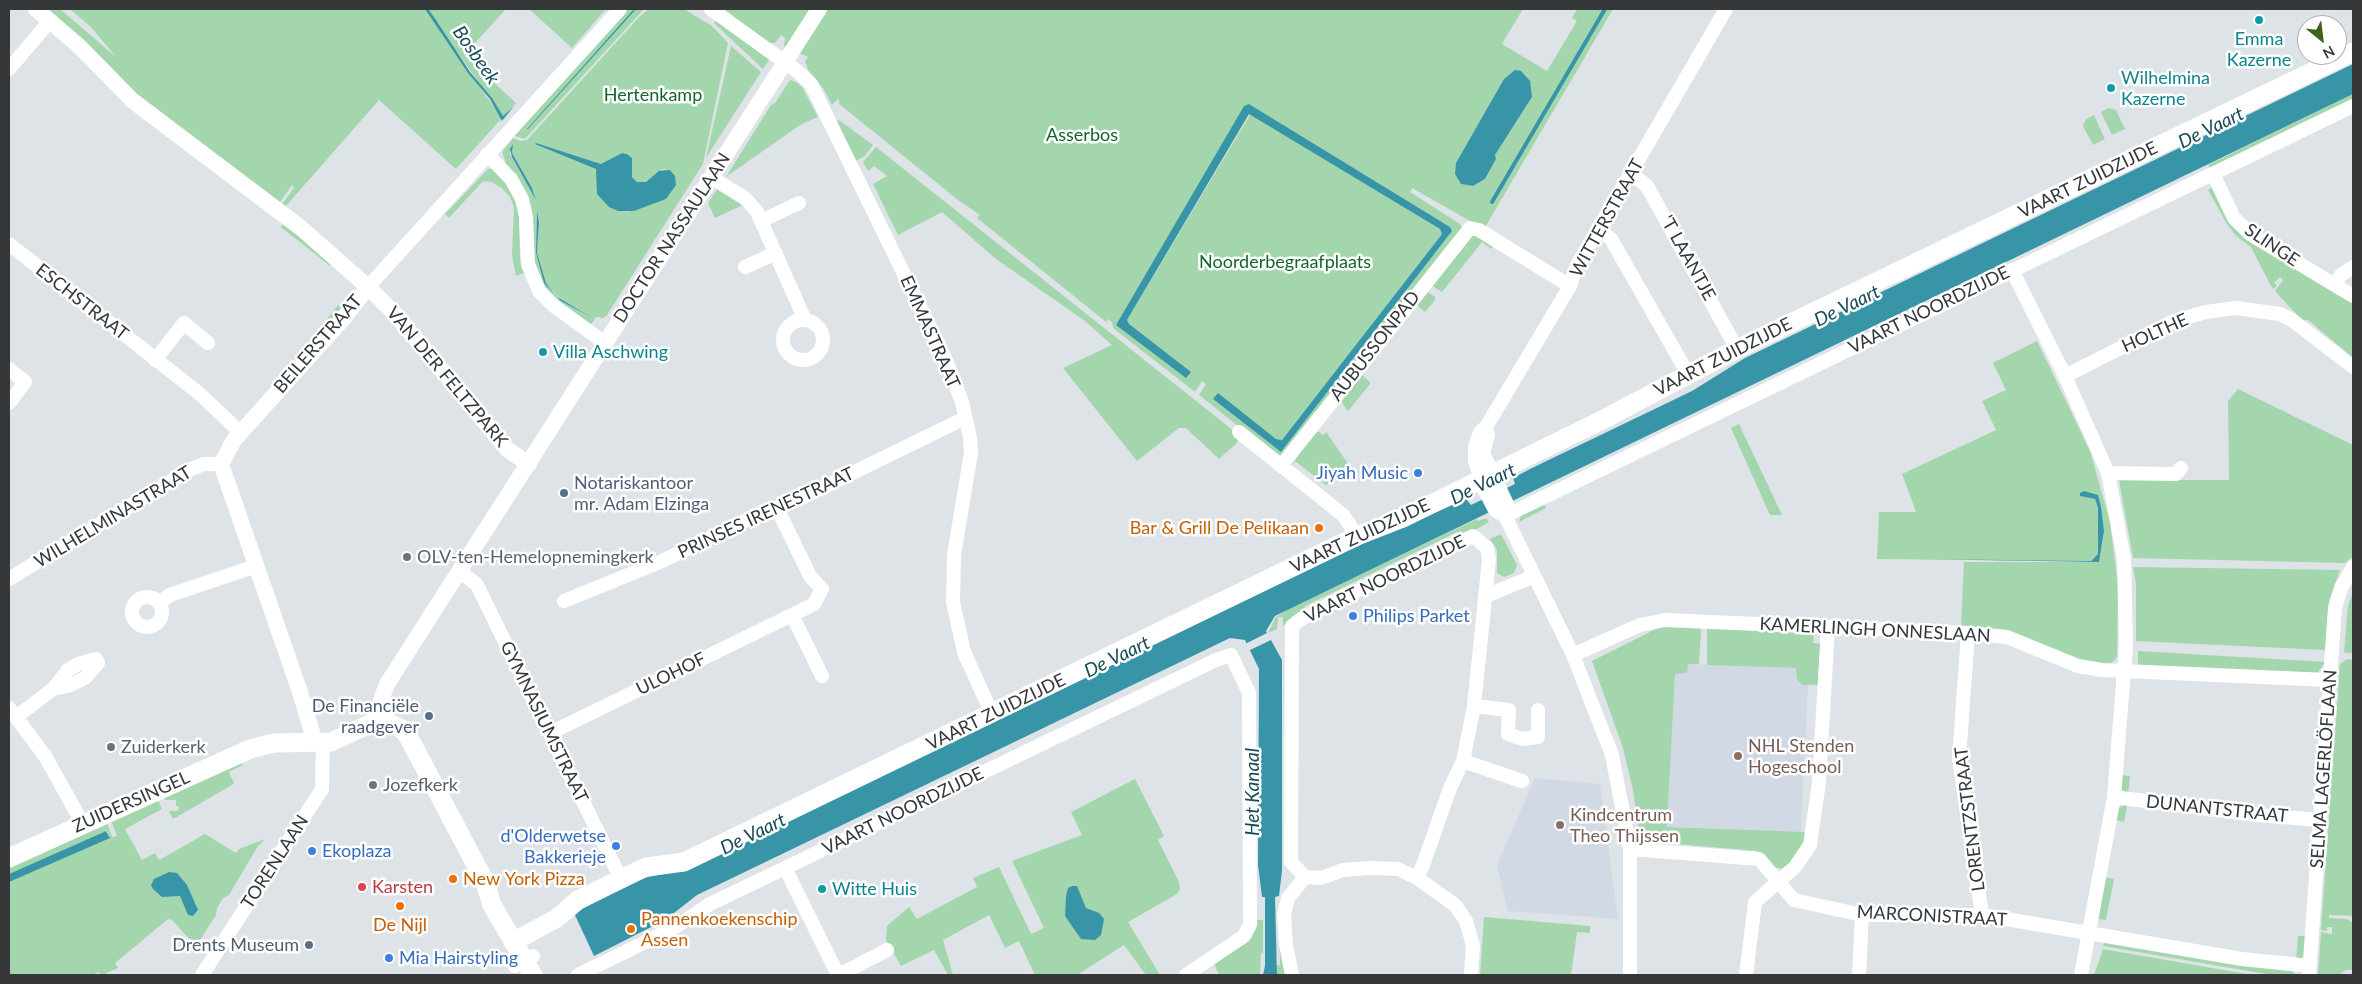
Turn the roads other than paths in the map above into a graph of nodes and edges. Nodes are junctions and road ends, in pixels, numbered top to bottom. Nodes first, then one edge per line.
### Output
1 (36, 9) edge
2 (620, 9) edge
3 (711, 9) edge
4 (819, 9) edge
5 (1726, 9) edge
6 (50, 21) junction
7 (2353, 52) edge
8 (785, 63) junction
9 (9, 69) edge
10 (2353, 106) edge
11 (487, 154) junction
12 (1631, 173) junction
13 (2213, 174) junction
14 (711, 177) junction
15 (798, 203) dead end
16 (761, 221) junction
17 (1599, 230) junction
18 (9, 244) edge
19 (776, 253) junction
20 (745, 267) dead end
21 (2353, 267) edge
22 (2012, 270) junction
23 (2335, 285) junction
24 (1570, 286) junction
25 (368, 287) junction
26 (2353, 296) edge
27 (805, 320) dead end
28 (208, 343) dead end
29 (605, 343) junction
30 (1735, 343) junction
31 (154, 360) junction
32 (2353, 367) edge
33 (9, 369) edge
34 (1688, 374) junction
35 (2065, 376) junction
36 (9, 403) edge
37 (965, 418) junction
38 (1239, 432) dead end
39 (241, 433) junction
40 (220, 464) junction
41 (528, 464) junction
42 (1281, 466) junction
43 (2181, 468) dead end
44 (2108, 473) junction
45 (1486, 476) junction
46 (777, 508) junction
47 (1502, 510) junction
48 (1357, 536) junction
49 (256, 566) junction
50 (2353, 567) edge
51 (460, 571) junction
52 (1534, 576) junction
53 (9, 579) edge
54 (1486, 596) junction
55 (564, 601) dead end
56 (159, 603) dead end
57 (792, 615) junction
58 (1828, 627) junction
59 (1968, 633) junction
60 (1573, 655) junction
61 (2124, 672) junction
62 (822, 676) dead end
63 (2328, 680) junction
64 (53, 689) dead end
65 (1474, 706) junction
66 (1538, 710) dead end
67 (12, 713) edge
68 (992, 714) junction
69 (382, 721) junction
70 (550, 733) junction
71 (317, 742) junction
72 (1463, 761) junction
73 (1522, 781) dead end
74 (2114, 797) junction
75 (2320, 820) junction
76 (83, 824) junction
77 (1630, 849) junction
78 (9, 858) edge
79 (785, 868) junction
80 (1305, 877) junction
81 (1417, 878) junction
82 (621, 879) junction
83 (1778, 880) junction
84 (1862, 915) junction
85 (1982, 915) junction
86 (2088, 933) junction
87 (514, 934) junction
88 (887, 950) dead end
89 (526, 964) edge
90 (2309, 971) edge
91 (202, 975) edge
92 (544, 975) edge
93 (578, 975) edge
94 (838, 975) edge
95 (1186, 975) edge
96 (1292, 975) edge
97 (1471, 975) edge
98 (1630, 975) edge
99 (1746, 975) edge
100 (1859, 975) edge
101 (2081, 975) edge

1 - 6 street, BEILERSTRAAT
2 - 11 street
3 - 8 street
4 - 8 street, DOCTOR NASSAULAAN
5 - 12 street, WITTERSTRAAT
6 - 9 street
6 - 25 street, BEILERSTRAAT
7 - 30 main road, VAART ZUIDZIJDE
8 - 14 street, DOCTOR NASSAULAAN
8 - 37 street, EMMASTRAAT
10 - 13 street, VAART NOORDZIJDE
11 - 25 street
11 - 29 street
12 - 17 street, WITTERSTRAAT
12 - 30 street, 'T LAANTJE
13 - 22 street, VAART NOORDZIJDE
13 - 23 street, SLINGE
14 - 16 street
14 - 29 street, DOCTOR NASSAULAAN
15 - 16 street
16 - 19 street
17 - 24 street, WITTERSTRAAT
17 - 34 street
18 - 31 street, ESCHSTRAAT
19 - 20 street
19 - 27 street
21 - 23 street
22 - 35 street
22 - 47 street, VAART NOORDZIJDE
23 - 26 street, SLINGE
24 - 42 street, AUBUSSONPAD
24 - 45 street, WITTERSTRAAT
25 - 39 street, BEILERSTRAAT
25 - 41 street, VAN DER FELTZPARK
28 - 31 street
29 - 41 street, DOCTOR NASSAULAAN
30 - 34 main road, VAART ZUIDZIJDE
31 - 39 street, ESCHSTRAAT
32 - 35 street, HOLTHE
33 - 36 street
34 - 45 main road, VAART ZUIDZIJDE
35 - 44 street
37 - 46 street, PRINSES IRENESTRAAT
37 - 68 street, EMMASTRAAT
38 - 42 street
39 - 40 street, BEILERSTRAAT
40 - 49 street
40 - 53 street, WILHELMINASTRAAT
41 - 51 street, DOCTOR NASSAULAAN
42 - 48 street
43 - 44 street
44 - 61 street
45 - 47 street, WITTERSTRAAT
45 - 48 main road, VAART ZUIDZIJDE
46 - 55 street, PRINSES IRENESTRAAT
46 - 57 street, ULOHOF
47 - 52 street, WITTERSTRAAT
48 - 68 main road, VAART ZUIDZIJDE
49 - 56 street
49 - 71 street
50 - 63 street, SELMA LAGERLÖFLAAN
51 - 69 street, DOCTOR NASSAULAAN
51 - 70 street, GYMNASIUMSTRAAT
52 - 54 street
52 - 60 street, WITTERSTRAAT
54 - 65 street
54 - 80 street, VAART NOORDZIJDE
57 - 62 street
57 - 70 street, ULOHOF
58 - 59 street, KAMERLINGH ONNESLAAN
58 - 60 street, KAMERLINGH ONNESLAAN
58 - 83 street
59 - 61 street, KAMERLINGH ONNESLAAN
59 - 85 street, LORENTZSTRAAT
60 - 77 street, WITTERSTRAAT
61 - 63 street, KAMERLINGH ONNESLAAN
61 - 74 street
63 - 75 street, SELMA LAGERLÖFLAAN
64 - 67 street
65 - 66 street
65 - 72 street
67 - 76 street
68 - 82 main road, VAART ZUIDZIJDE
69 - 71 main road, ZUIDERSINGEL
69 - 87 main road
70 - 82 street, GYMNASIUMSTRAAT
71 - 76 main road, ZUIDERSINGEL
71 - 91 street, TORENLAAN
72 - 73 street
72 - 81 street
74 - 75 street, DUNANTSTRAAT
74 - 86 street
75 - 90 street, SELMA LAGERLÖFLAAN
76 - 78 main road, ZUIDERSINGEL
77 - 83 street, MARCONISTRAAT
77 - 98 street, WITTERSTRAAT
79 - 93 street, VAART NOORDZIJDE
79 - 94 street
79 - 95 street, VAART NOORDZIJDE
80 - 81 street
80 - 96 street
81 - 97 street
82 - 87 main road, VAART ZUIDZIJDE
83 - 84 street, MARCONISTRAAT
83 - 99 street
84 - 85 street, MARCONISTRAAT
84 - 100 street
85 - 86 street, MARCONISTRAAT
86 - 90 street, MARCONISTRAAT
86 - 101 street
87 - 89 main road
88 - 94 street
89 - 92 main road

